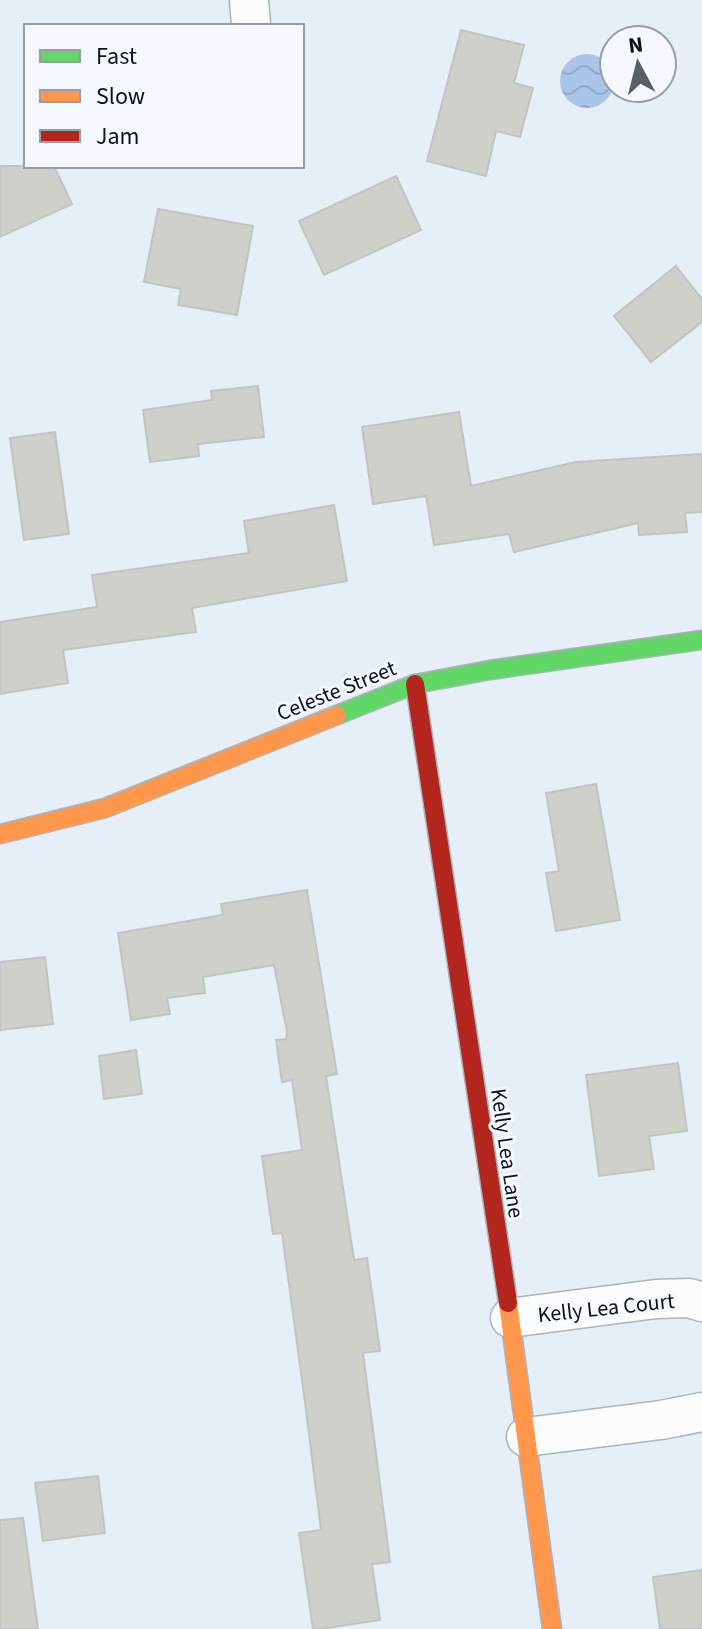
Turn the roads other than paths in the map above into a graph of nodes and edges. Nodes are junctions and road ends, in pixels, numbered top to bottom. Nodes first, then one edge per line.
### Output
1 (702, 640) edge
2 (415, 684) junction
3 (0, 834) edge
4 (702, 1302) edge
5 (510, 1318) junction
6 (702, 1412) edge
7 (526, 1437) junction
8 (552, 1629) edge

1 - 2 street, Celeste Street
2 - 3 street, Celeste Street
2 - 5 street, Kelly Lea Lane
4 - 5 street, Kelly Lea Court
5 - 7 street, Kelly Lea Lane
6 - 7 street
7 - 8 street, Kelly Lea Lane

